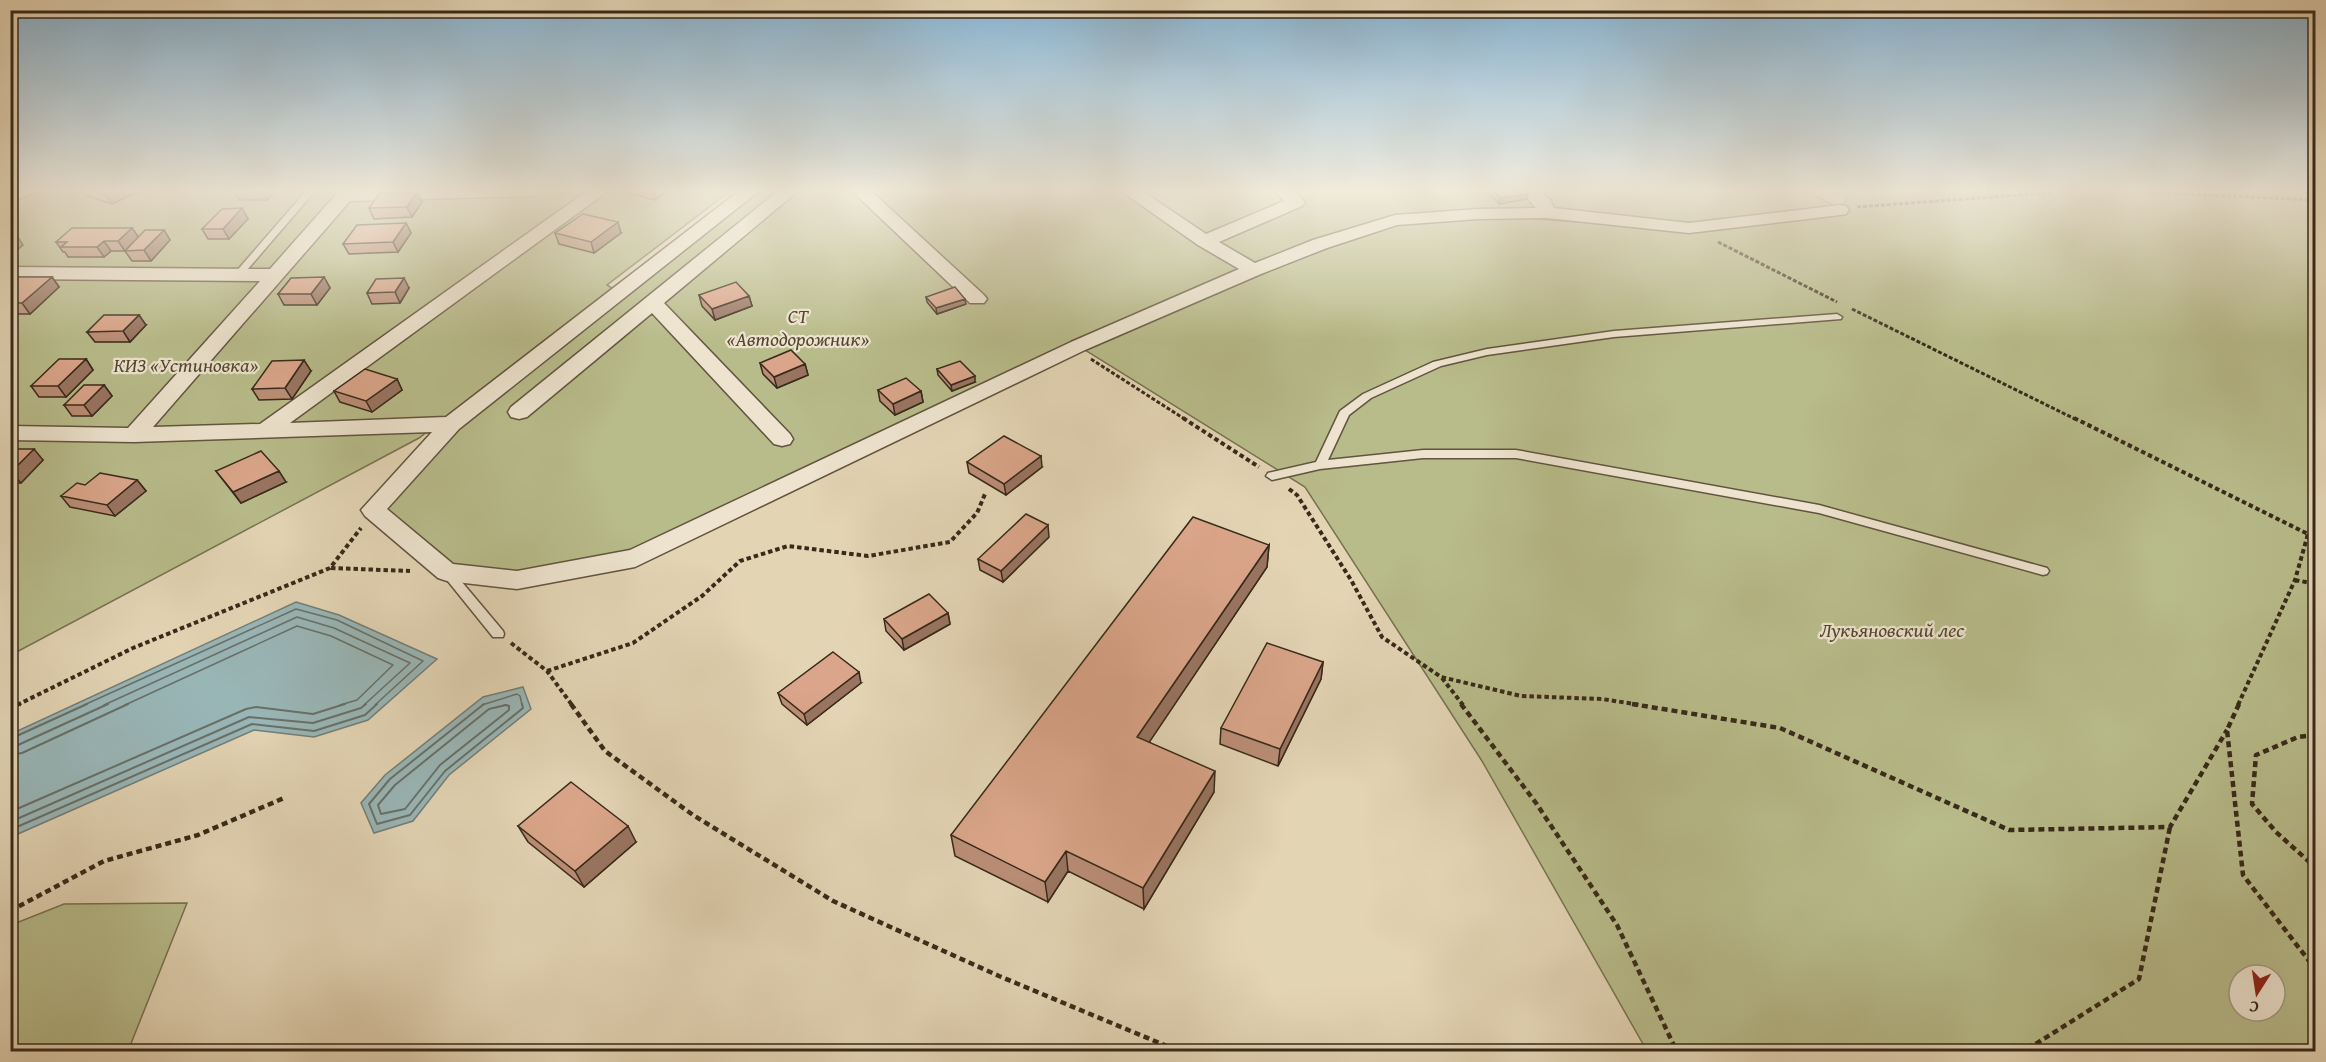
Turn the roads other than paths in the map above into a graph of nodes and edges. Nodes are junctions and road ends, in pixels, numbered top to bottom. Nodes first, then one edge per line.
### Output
1 (268, 241) edge
2 (306, 241) edge
3 (530, 241) edge
4 (686, 241) edge
5 (727, 241) edge
6 (915, 241) edge
7 (1205, 241) edge
8 (1331, 241) edge
9 (1254, 270) junction
10 (10, 273) edge
11 (238, 275) junction
12 (276, 275) junction
13 (977, 298) dead end
14 (651, 302) junction
15 (1837, 317) dead end
16 (519, 412) dead end
17 (451, 424) junction
18 (264, 432) junction
19 (10, 433) edge
20 (134, 435) junction
21 (782, 439) dead end
22 (1320, 465) junction
23 (1272, 476) road end
24 (2043, 571) dead end
25 (447, 572) junction
26 (498, 634) road end

1 - 11 lane
2 - 12 street
3 - 18 street
4 - 17 street
5 - 14 street
6 - 13 street
7 - 9 street
8 - 9 street
9 - 25 street
10 - 11 street
11 - 12 street
12 - 20 street
14 - 16 street
14 - 21 street
15 - 22 lane
17 - 18 street
17 - 25 street
18 - 20 street
19 - 20 street
22 - 23 lane
22 - 24 lane
25 - 26 lane

